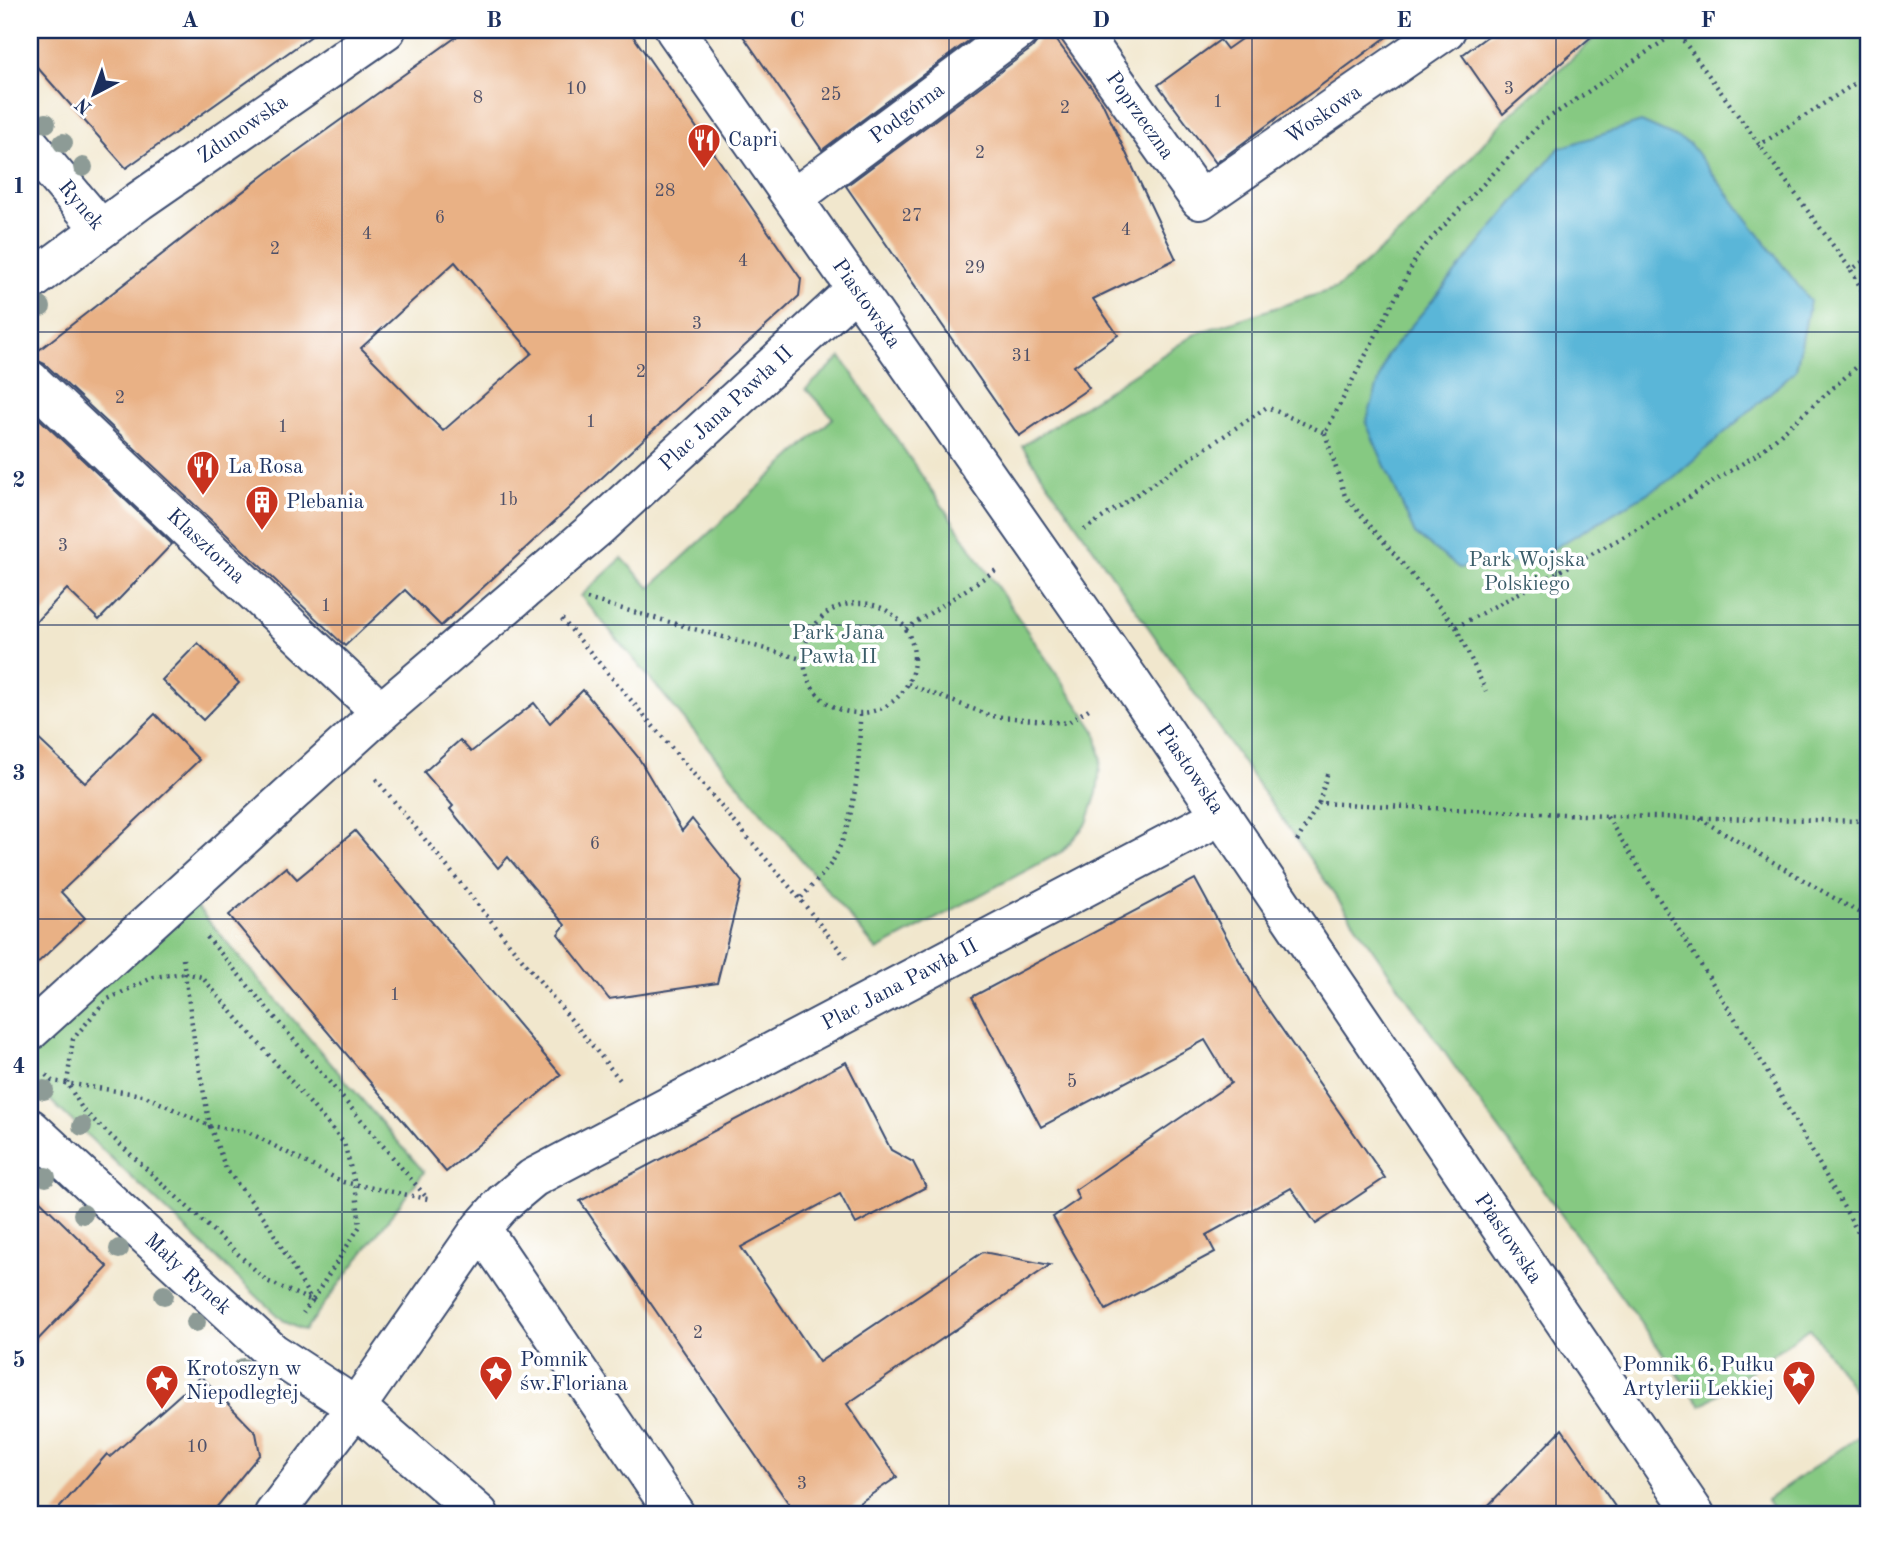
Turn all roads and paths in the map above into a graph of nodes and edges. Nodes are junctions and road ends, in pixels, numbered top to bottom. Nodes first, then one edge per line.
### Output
1 (386, 30) edge
2 (675, 30) edge
3 (1019, 30) edge
4 (1079, 30) edge
5 (1446, 30) edge
6 (1868, 75) edge
7 (30, 145) edge
8 (1758, 146) junction
9 (795, 197) junction
10 (1200, 200) joint
11 (101, 229) junction
12 (1868, 258) edge
13 (1851, 270) junction
14 (30, 282) edge
15 (856, 289) junction
16 (1868, 302) edge
17 (1868, 357) edge
18 (30, 380) edge
19 (1325, 433) junction
20 (1076, 535) dead end
21 (998, 569) dead end
22 (532, 584) junction
23 (1456, 627) junction
24 (906, 629) junction
25 (805, 660) junction
26 (908, 684) junction
27 (1486, 691) dead end
28 (381, 712) junction
29 (860, 714) junction
30 (1083, 714) dead end
31 (347, 743) junction
32 (1328, 771) dead end
33 (1319, 803) junction
34 (1222, 815) junction
35 (1607, 816) junction
36 (1697, 818) junction
37 (1868, 821) edge
38 (1293, 847) dead end
39 (176, 899) junction
40 (800, 899) junction
41 (1868, 918) edge
42 (847, 959) dead end
43 (185, 973) junction
44 (33, 1049) edge
45 (67, 1083) junction
46 (626, 1088) dead end
47 (210, 1126) junction
48 (30, 1128) edge
49 (355, 1184) junction
50 (481, 1228) junction
51 (1868, 1251) edge
52 (312, 1301) junction
53 (272, 1352) junction
54 (356, 1407) junction
55 (274, 1514) edge
56 (479, 1514) edge
57 (675, 1514) edge
58 (1695, 1514) edge

1 - 11 street, Zdunowska
2 - 9 street, Piastowska
3 - 9 street, Podgórna
4 - 10 street, Poprzeczna
5 - 10 street, Woskowa
6 - 8 path
7 - 11 street, Rynek
8 - 13 path
8 - 19 path
9 - 15 street, Piastowska
11 - 14 street, Rynek
12 - 13 path
13 - 16 path
15 - 22 street, Plac Jana Pawła II
15 - 34 street, Piastowska
17 - 23 path
18 - 28 street, Klasztorna
19 - 20 path
19 - 23 path
21 - 24 path
22 - 25 path
22 - 28 street, Plac Jana Pawła II
22 - 40 path
23 - 27 path
24 - 25 path
24 - 26 path
25 - 29 path
26 - 29 path
26 - 30 path
28 - 31 street, Plac Jana Pawła II
29 - 40 path
31 - 39 street, Plac Jana Pawła II
31 - 46 path
32 - 33 path
33 - 35 path
33 - 38 path
34 - 50 street, Plac Jana Pawła II
34 - 58 street, Piastowska
35 - 36 path
35 - 51 path
36 - 37 path
36 - 41 path
39 - 43 path
39 - 44 street, Plac Jana Pawła II
39 - 49 path
40 - 42 path
43 - 45 path
43 - 47 path
43 - 49 path
44 - 45 path
45 - 47 path
45 - 52 path
47 - 49 path
47 - 52 path
48 - 53 street, Mały Rynek
49 - 52 path
50 - 54 street
50 - 57 street
52 - 53 path
53 - 54 street, Mały Rynek
54 - 55 street
54 - 56 street, Mały Rynek

